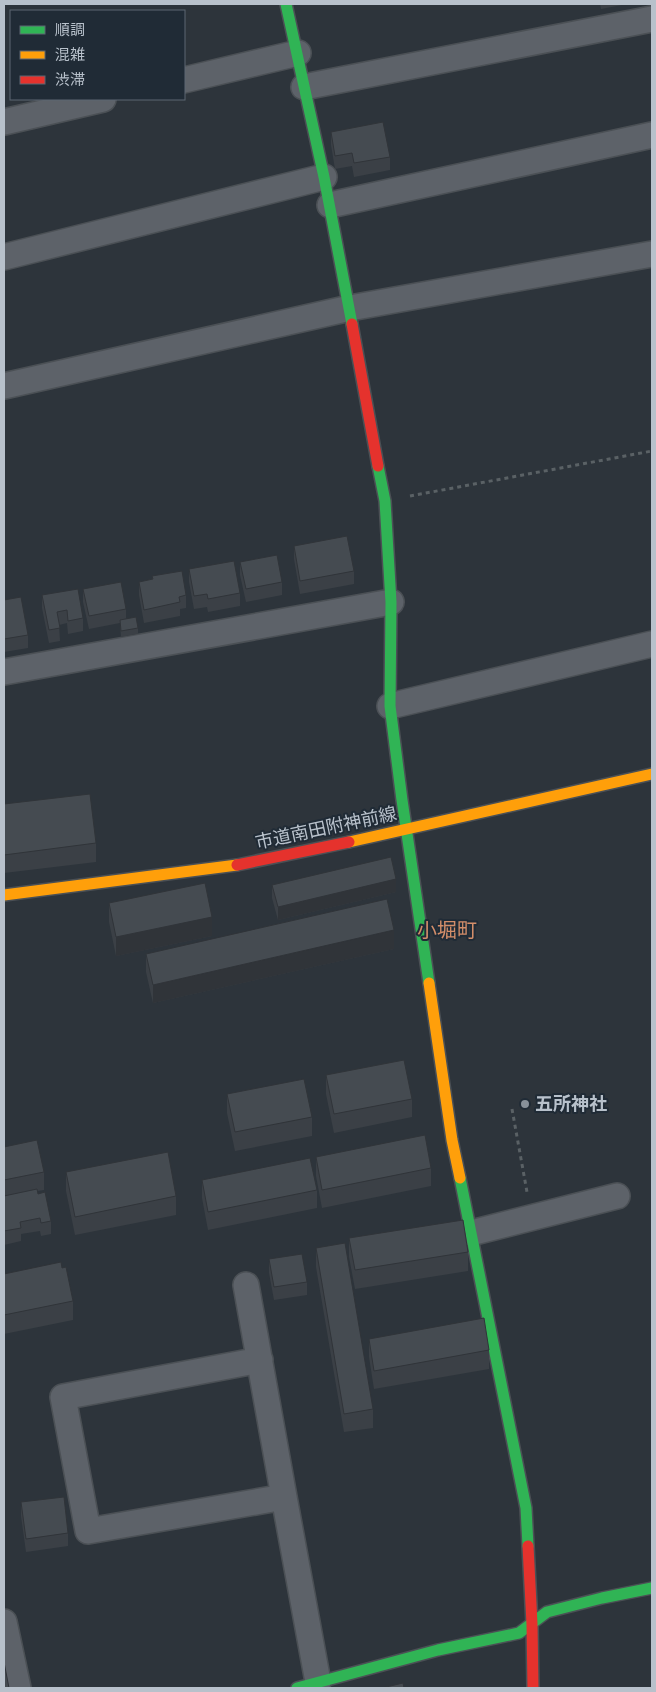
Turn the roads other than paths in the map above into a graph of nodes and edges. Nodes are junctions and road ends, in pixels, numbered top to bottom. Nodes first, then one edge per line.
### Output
1 (286, 4) edge
2 (652, 19) edge
3 (298, 53) junction
4 (185, 80) edge
5 (304, 87) junction
6 (99, 100) edge
7 (4, 122) edge
8 (652, 135) edge
9 (324, 177) junction
10 (330, 205) junction
11 (652, 254) edge
12 (4, 257) edge
13 (350, 308) junction
14 (4, 386) edge
15 (391, 602) junction
16 (652, 644) edge
17 (4, 672) edge
18 (390, 706) junction
19 (652, 774) edge
20 (406, 830) junction
21 (4, 895) edge
22 (617, 1196) dead end
23 (471, 1233) junction
24 (246, 1285) dead end
25 (260, 1360) junction
26 (284, 1497) junction
27 (652, 1588) edge
28 (4, 1622) edge
29 (532, 1624) junction
30 (307, 1685) edge
31 (18, 1688) edge
32 (533, 1688) edge

1 - 3 street
2 - 5 street
3 - 4 street
3 - 5 street
5 - 9 street
6 - 7 street
8 - 10 street
9 - 10 street
9 - 12 street
10 - 13 street
11 - 13 street
13 - 14 street
13 - 15 street
15 - 17 street
15 - 18 street
16 - 18 street
18 - 20 street
19 - 20 street, 市道南田附神前線
20 - 21 street, 市道南田附神前線
20 - 23 street
22 - 23 street
23 - 29 street
24 - 25 street
25 - 26 street
25 - 26 street
26 - 30 street
27 - 29 street
28 - 31 street
29 - 30 street
29 - 32 street

